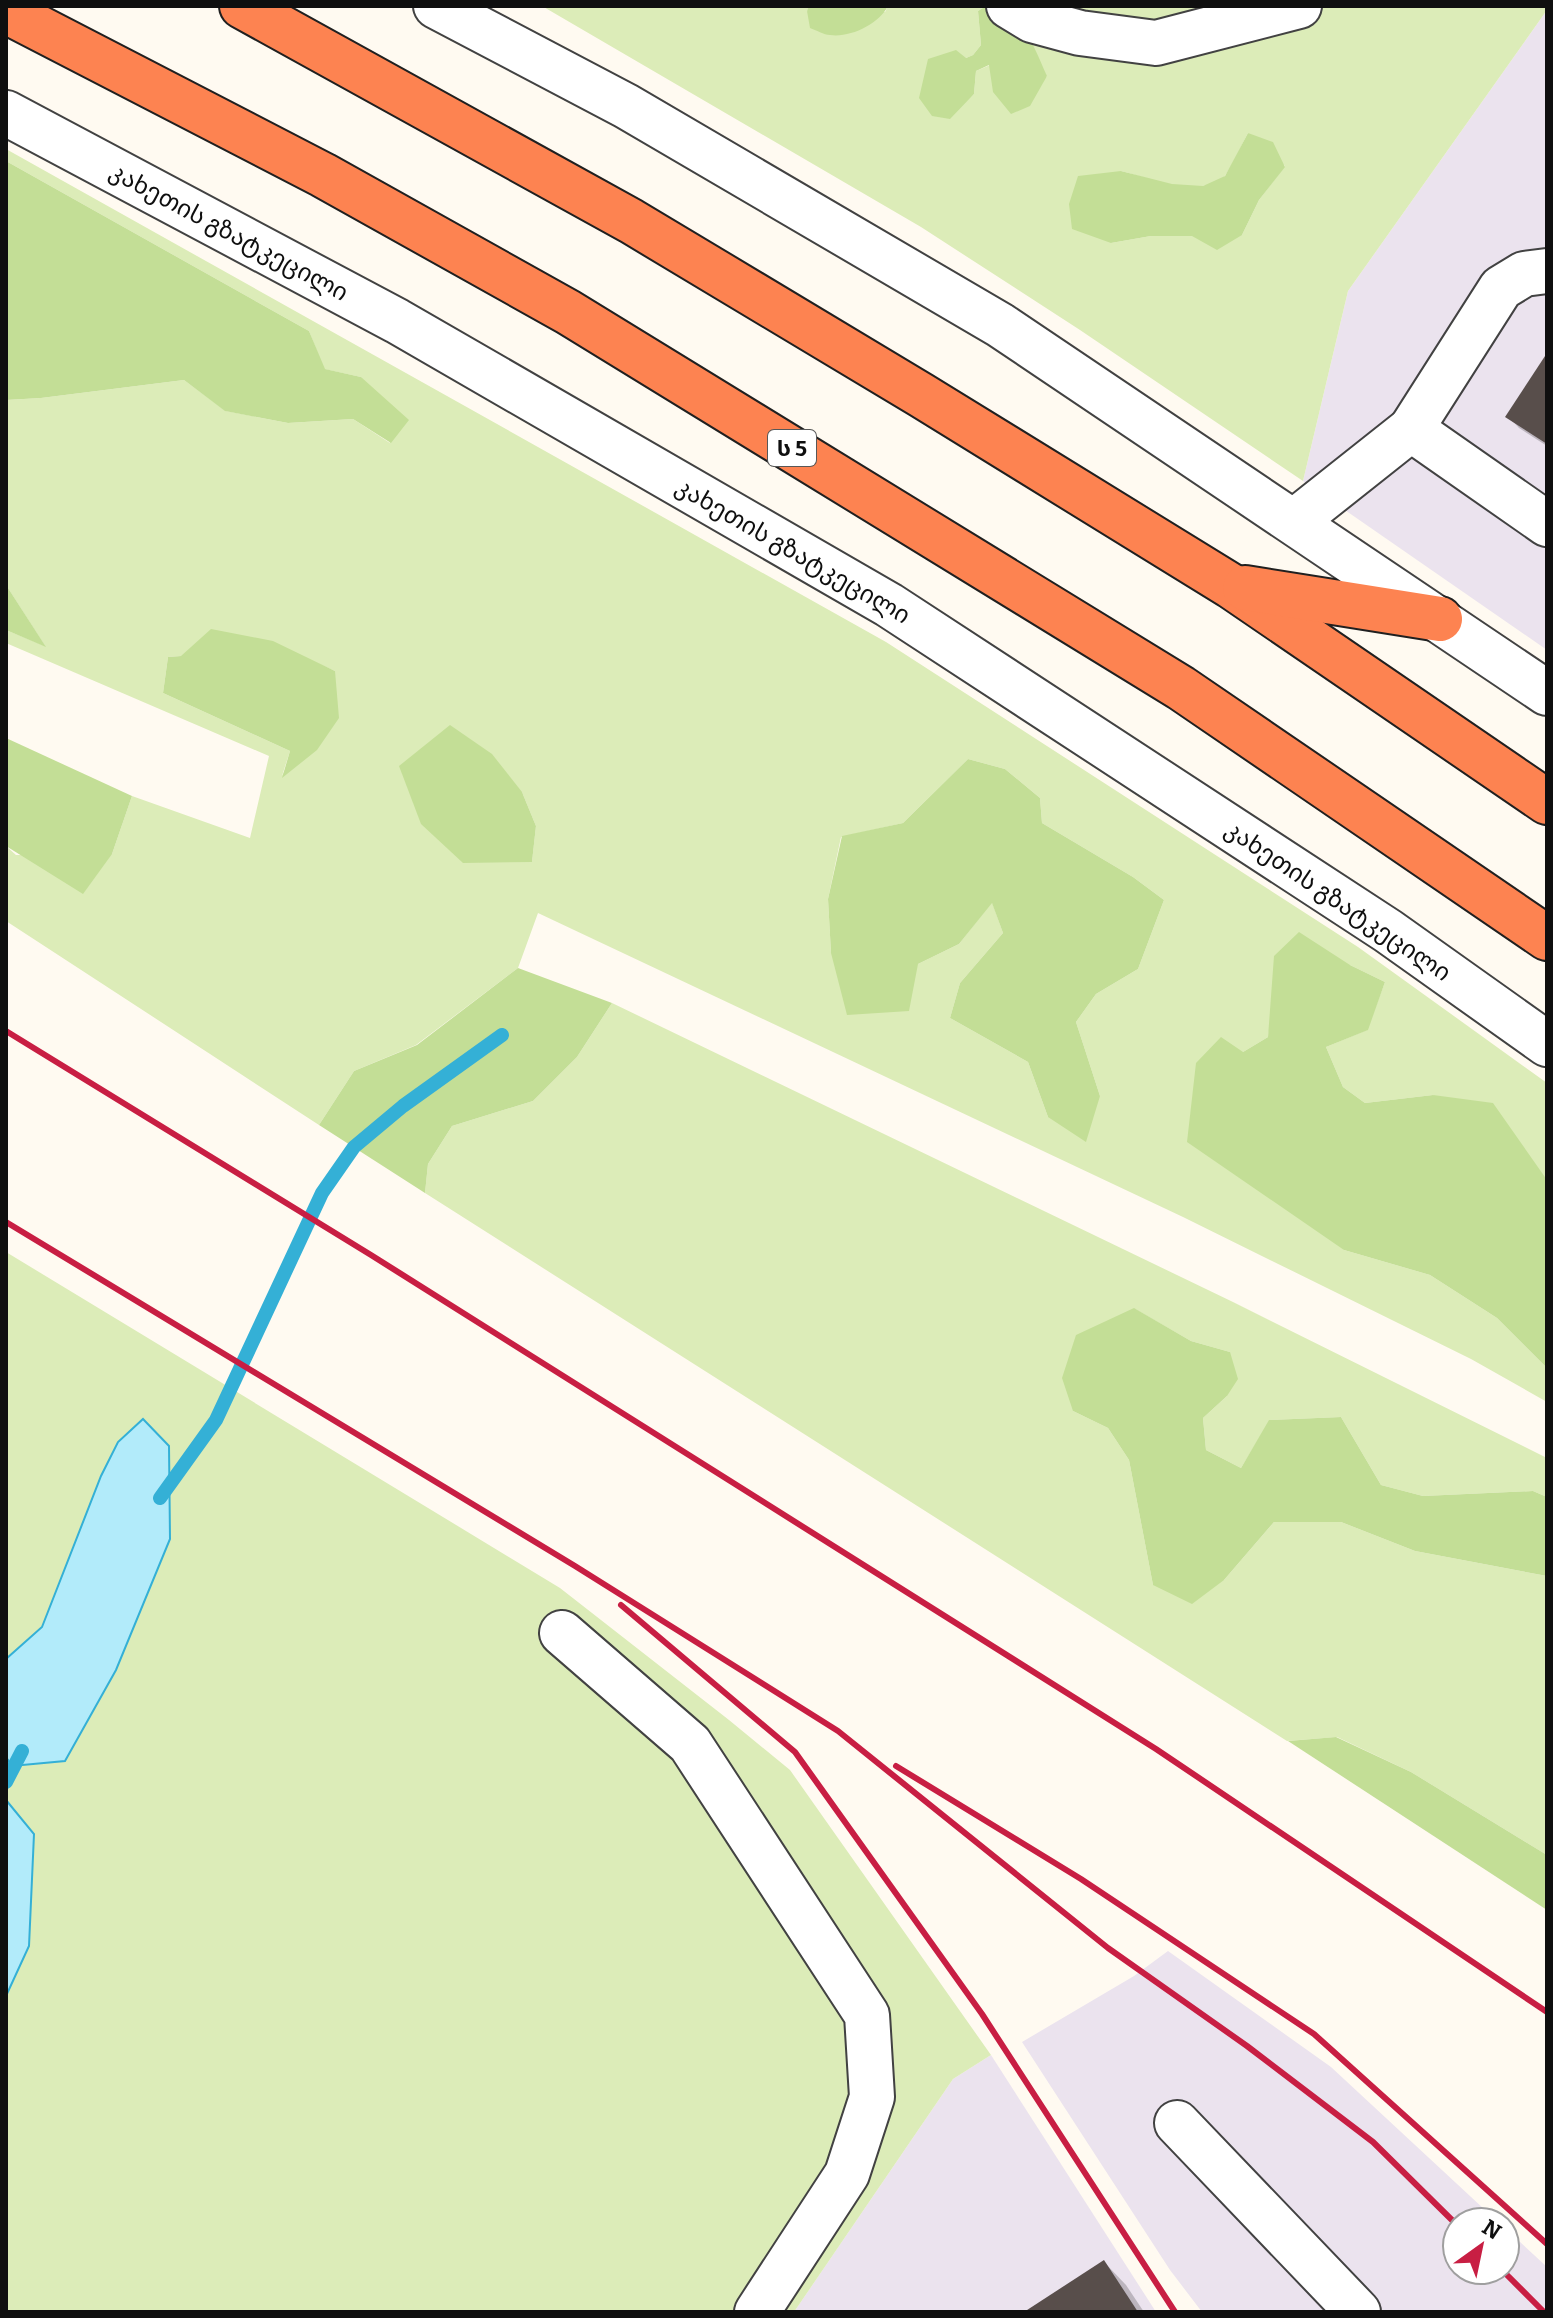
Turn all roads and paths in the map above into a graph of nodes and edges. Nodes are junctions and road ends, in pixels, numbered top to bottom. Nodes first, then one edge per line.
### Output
1 (242, 6) edge
2 (436, 6) edge
3 (1009, 6) edge
4 (1299, 6) edge
5 (6, 11) edge
6 (6, 113) edge
7 (1547, 271) edge
8 (1411, 429) junction
9 (1295, 521) junction
10 (1547, 524) edge
11 (1231, 586) junction
12 (1440, 619) junction
13 (1547, 693) edge
14 (1547, 802) edge
15 (1547, 938) edge
16 (1547, 1044) edge
17 (562, 1633) dead end
18 (1177, 2123) dead end
19 (757, 2312) edge
20 (1358, 2312) edge

1 - 11 highway
2 - 9 street
3 - 4 street
5 - 15 highway, ს 5
6 - 16 street, კახეთის გზატკეცილი
7 - 8 street
8 - 9 street
8 - 10 street
9 - 12 street
11 - 12 highway
11 - 14 highway
12 - 13 street
17 - 19 street
18 - 20 street

